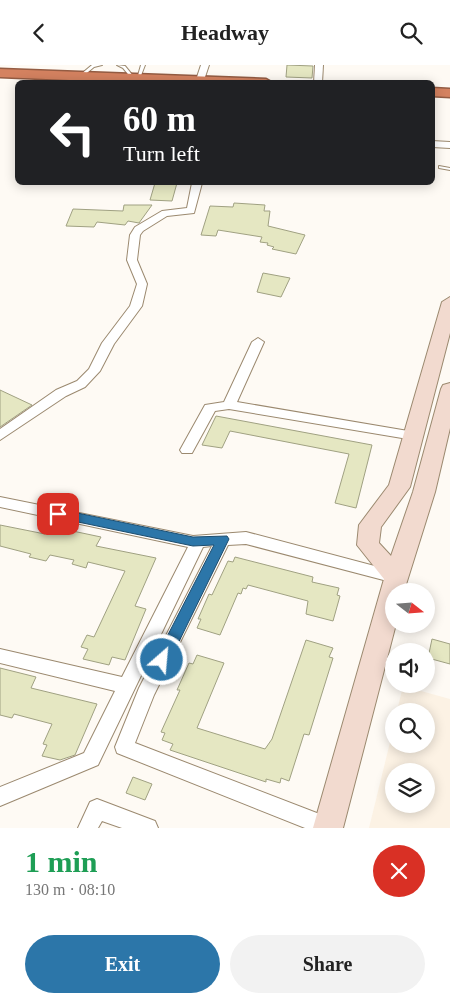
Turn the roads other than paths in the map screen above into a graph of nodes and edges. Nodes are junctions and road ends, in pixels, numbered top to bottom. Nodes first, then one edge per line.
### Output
1 (100, 65) edge
2 (119, 65) edge
3 (205, 65) edge
4 (319, 65) edge
5 (0, 75) edge
6 (81, 76) junction
7 (130, 77) edge
8 (144, 80) edge
9 (200, 80) joint
10 (318, 80) edge
11 (435, 90) edge
12 (450, 91) edge
13 (435, 145) edge
14 (450, 145) edge
15 (441, 167) dead end
16 (450, 169) edge
17 (197, 185) edge
18 (450, 302) edge
19 (445, 340) edge
20 (258, 341) dead end
21 (450, 389) edge
22 (229, 405) junction
23 (0, 436) edge
24 (414, 436) junction
25 (187, 450) dead end
26 (0, 502) edge
27 (223, 539) junction
28 (198, 541) junction
29 (396, 577) junction
30 (0, 656) edge
31 (126, 686) junction
32 (0, 797) edge
33 (88, 828) edge
34 (148, 828) edge
35 (328, 828) edge

1 - 6 lane
2 - 7 lane
3 - 9 street
4 - 10 street
5 - 6 highway
5 - 7 highway
6 - 7 highway
7 - 8 highway
7 - 9 highway
11 - 12 highway
13 - 14 street
15 - 16 lane
17 - 23 street
18 - 19 street
19 - 24 street
20 - 22 street
21 - 29 street
22 - 24 street
22 - 25 street
24 - 29 street
26 - 28 street
27 - 28 street
27 - 29 street
27 - 35 street
28 - 31 street
29 - 35 street
30 - 31 street
31 - 32 street
33 - 34 street

